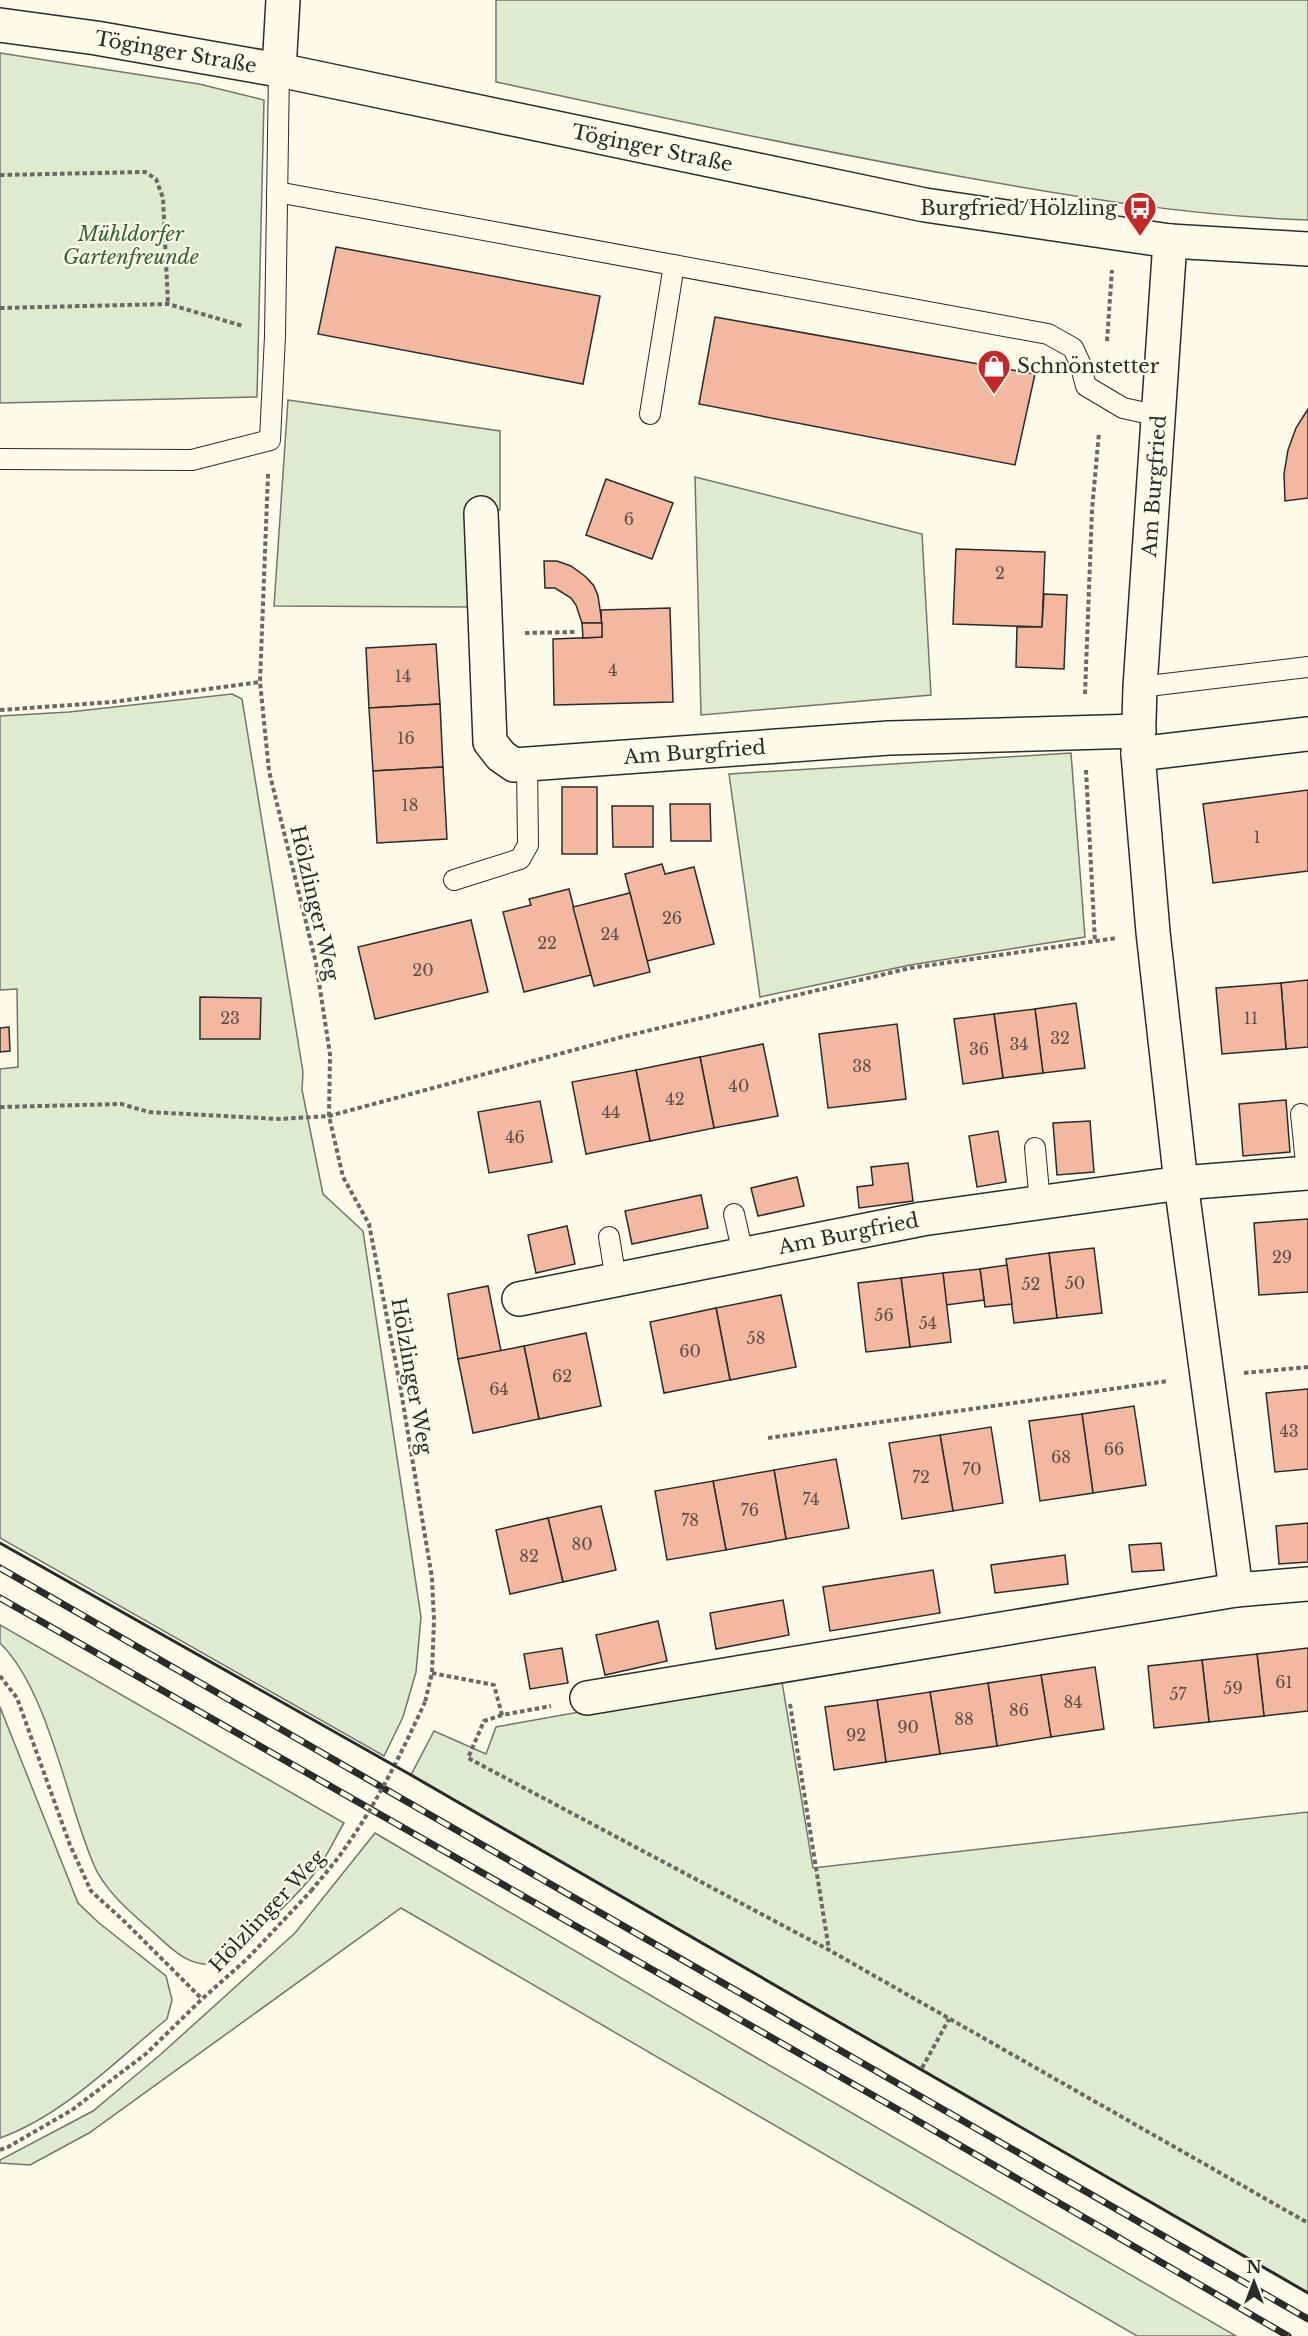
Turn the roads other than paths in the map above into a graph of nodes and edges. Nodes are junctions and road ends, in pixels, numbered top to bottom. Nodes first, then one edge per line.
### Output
1 (283, 0) edge
2 (0, 25) edge
3 (279, 69) junction
4 (277, 192) junction
5 (1170, 241) junction
6 (1308, 249) edge
7 (674, 265) junction
8 (650, 414) dead end
9 (1159, 416) junction
10 (0, 459) edge
11 (481, 513) dead end
12 (1308, 667) edge
13 (1140, 687) junction
14 (1308, 734) edge
15 (1138, 742) junction
16 (527, 765) junction
17 (454, 880) dead end
18 (1301, 1114) dead end
19 (1035, 1148) dead end
20 (1308, 1173) edge
21 (1181, 1183) junction
22 (1040, 1203) junction
23 (734, 1214) dead end
24 (609, 1238) dead end
25 (743, 1254) junction
26 (616, 1280) junction
27 (519, 1299) dead end
28 (1308, 1584) edge
29 (1236, 1590) junction
30 (587, 1698) road end

1 - 3 street
2 - 3 street, Töginger Straße
3 - 4 lane
3 - 5 street, Töginger Straße
4 - 7 lane
4 - 10 lane
5 - 6 street, Töginger Straße
5 - 9 street, Am Burgfried
7 - 8 lane
7 - 9 lane
9 - 13 street, Am Burgfried
11 - 16 street, Am Burgfried
12 - 13 lane
13 - 15 street, Am Burgfried
14 - 15 street, Am Burgfried
15 - 16 street, Am Burgfried
15 - 21 street, Am Burgfried
16 - 17 lane
18 - 20 lane
19 - 22 lane
20 - 21 street, Am Burgfried
21 - 22 street, Am Burgfried
21 - 29 street, Am Burgfried
22 - 25 street, Am Burgfried
23 - 25 lane
24 - 26 lane
25 - 26 street, Am Burgfried
26 - 27 street, Am Burgfried
28 - 29 street
29 - 30 street

